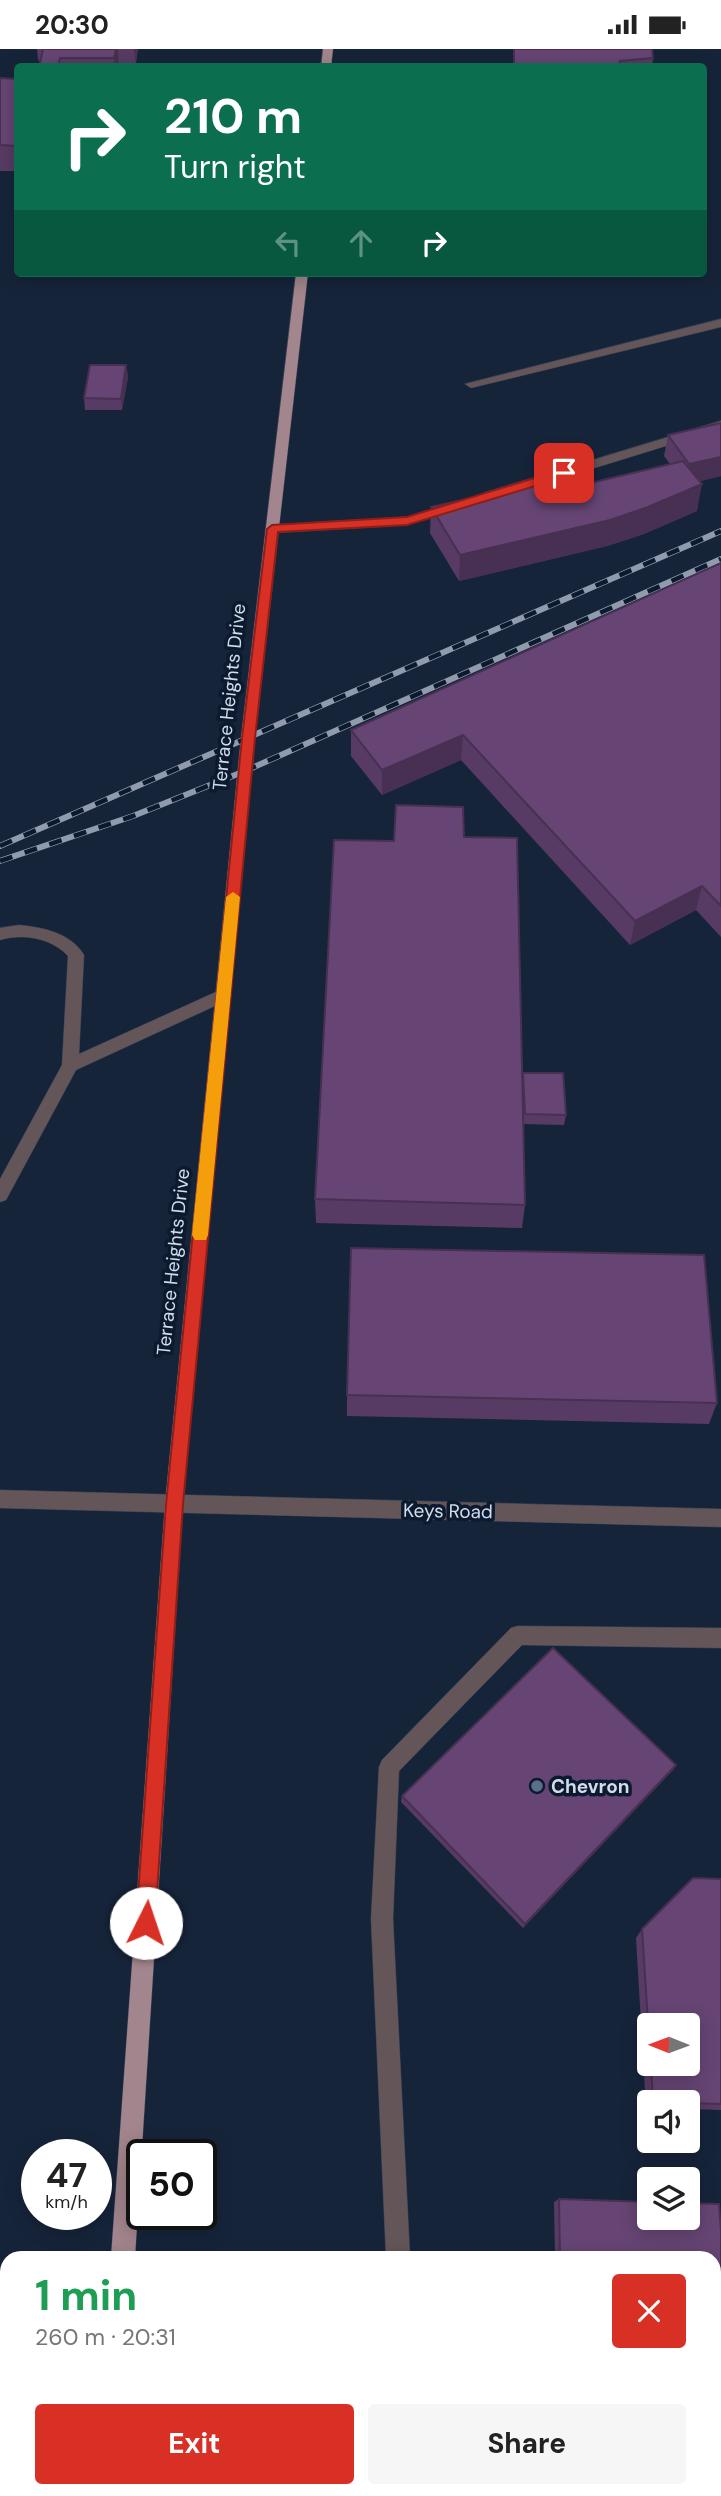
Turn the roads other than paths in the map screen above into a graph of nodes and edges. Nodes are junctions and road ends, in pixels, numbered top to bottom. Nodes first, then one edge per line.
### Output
1 (302, 277) edge
2 (721, 323) edge
3 (471, 384) dead end
4 (721, 425) edge
5 (272, 529) junction
6 (0, 935) edge
7 (223, 995) junction
8 (69, 1065) junction
9 (0, 1195) edge
10 (0, 1499) edge
11 (174, 1504) junction
12 (721, 1518) edge
13 (721, 1638) edge
14 (123, 2251) edge
15 (398, 2251) edge

1 - 5 main road, Terrace Heights Drive
2 - 3 street
4 - 5 street
5 - 7 main road, Terrace Heights Drive
6 - 8 street
7 - 8 street
7 - 11 main road, Terrace Heights Drive
8 - 9 street
10 - 11 street, Keys Road
11 - 12 street, Keys Road
11 - 14 main road, Terrace Heights Drive
13 - 15 street

